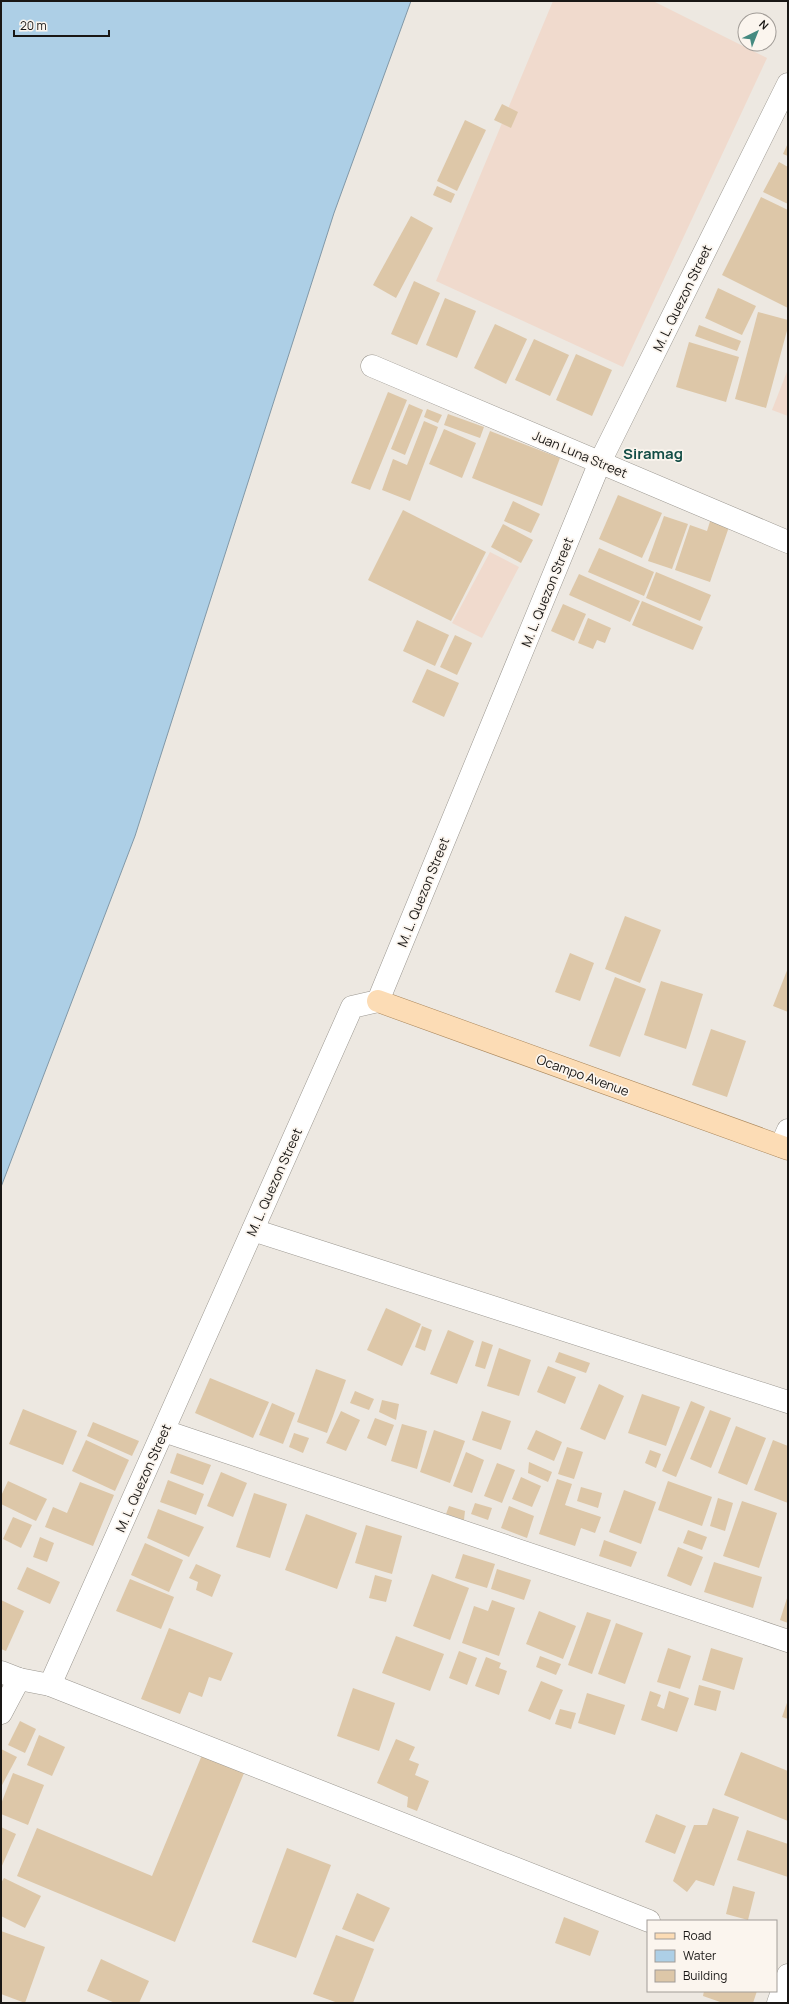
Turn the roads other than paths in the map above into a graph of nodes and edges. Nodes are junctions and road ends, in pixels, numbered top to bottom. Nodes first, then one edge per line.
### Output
1 (788, 85) edge
2 (372, 366) dead end
3 (600, 462) junction
4 (788, 542) edge
5 (378, 1001) junction
6 (786, 1142) edge
7 (253, 1230) junction
8 (788, 1402) edge
9 (164, 1431) junction
10 (788, 1641) edge
11 (10, 1675) edge
12 (50, 1685) junction
13 (1, 1713) edge
14 (647, 1920) edge
15 (777, 1971) edge
16 (788, 1975) edge
17 (778, 2003) edge

1 - 3 street, M. L. Quezon Street
2 - 3 street, Juan Luna Street
3 - 4 street, Juan Luna Street
3 - 5 street, M. L. Quezon Street
5 - 6 main road, Ocampo Avenue
5 - 7 street, M. L. Quezon Street
7 - 8 street
7 - 9 street, M. L. Quezon Street
9 - 10 street
9 - 12 street, M. L. Quezon Street
11 - 12 street
11 - 13 street
12 - 14 street
15 - 16 street
16 - 17 street

